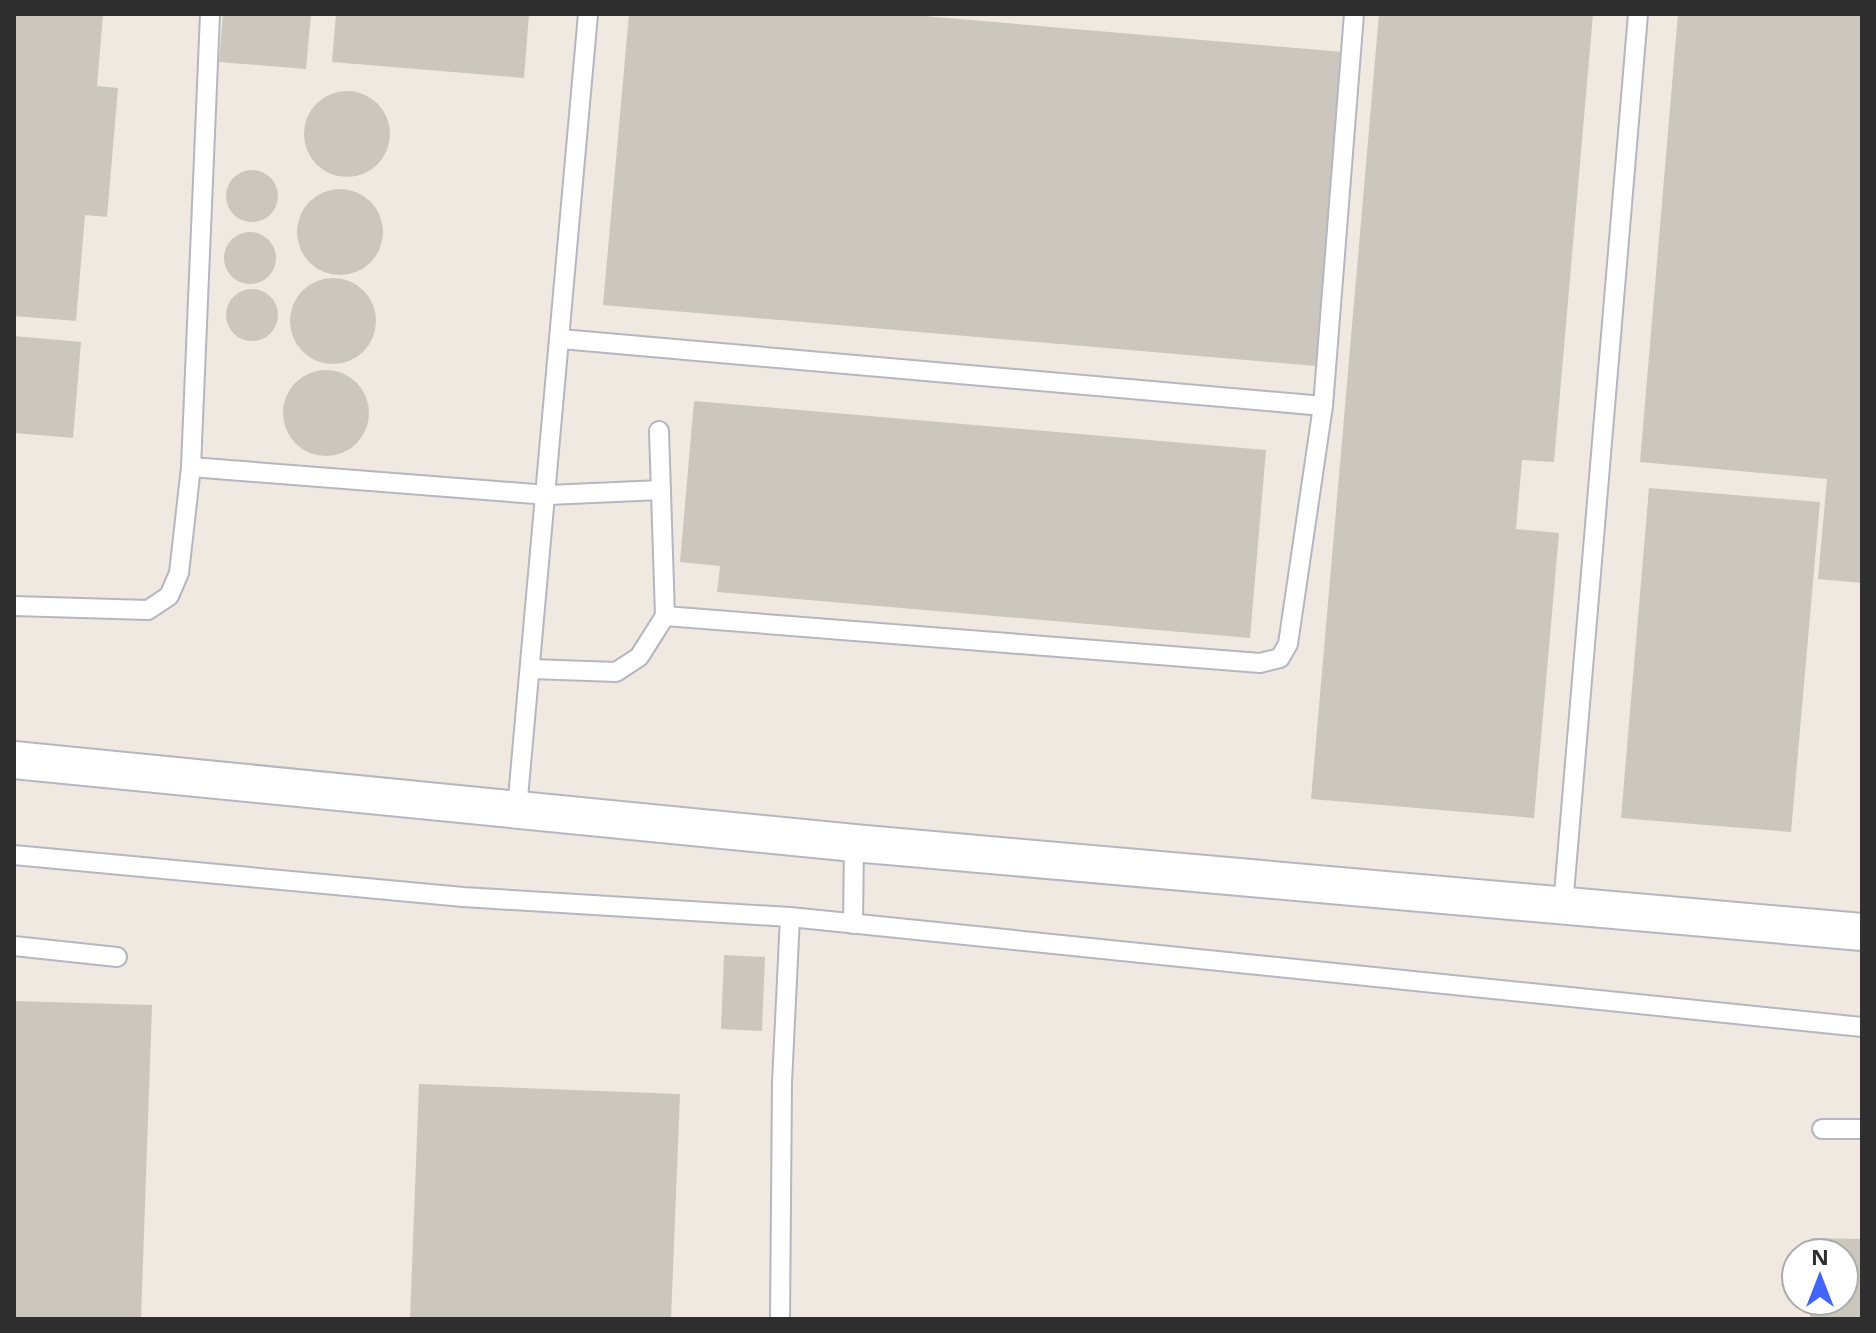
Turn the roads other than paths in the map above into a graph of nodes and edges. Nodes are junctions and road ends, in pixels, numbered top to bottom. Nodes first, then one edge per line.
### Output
1 (210, 14) edge
2 (588, 14) edge
3 (1354, 14) edge
4 (1638, 14) edge
5 (561, 339) junction
6 (1323, 406) junction
7 (659, 431) dead end
8 (191, 467) junction
9 (661, 490) junction
10 (548, 495) junction
11 (14, 606) edge
12 (665, 616) junction
13 (532, 669) junction
14 (14, 760) edge
15 (517, 809) junction
16 (854, 843) junction
17 (14, 855) edge
18 (1563, 906) junction
19 (790, 917) junction
20 (853, 924) junction
21 (1862, 932) edge
22 (14, 946) edge
23 (117, 957) dead end
24 (1862, 1027) edge
25 (1822, 1129) dead end
26 (1862, 1129) edge
27 (780, 1319) edge

1 - 8 lane
2 - 5 lane
3 - 6 lane
4 - 18 lane
5 - 6 lane
5 - 10 lane
6 - 12 lane
7 - 9 lane
8 - 10 lane
8 - 11 lane
9 - 10 lane
9 - 12 lane
10 - 13 lane
12 - 13 lane
13 - 15 lane
14 - 15 street
15 - 16 street
16 - 18 street
16 - 20 lane
17 - 19 lane
18 - 21 street
19 - 20 lane
19 - 27 lane
20 - 24 lane
22 - 23 lane
25 - 26 lane

